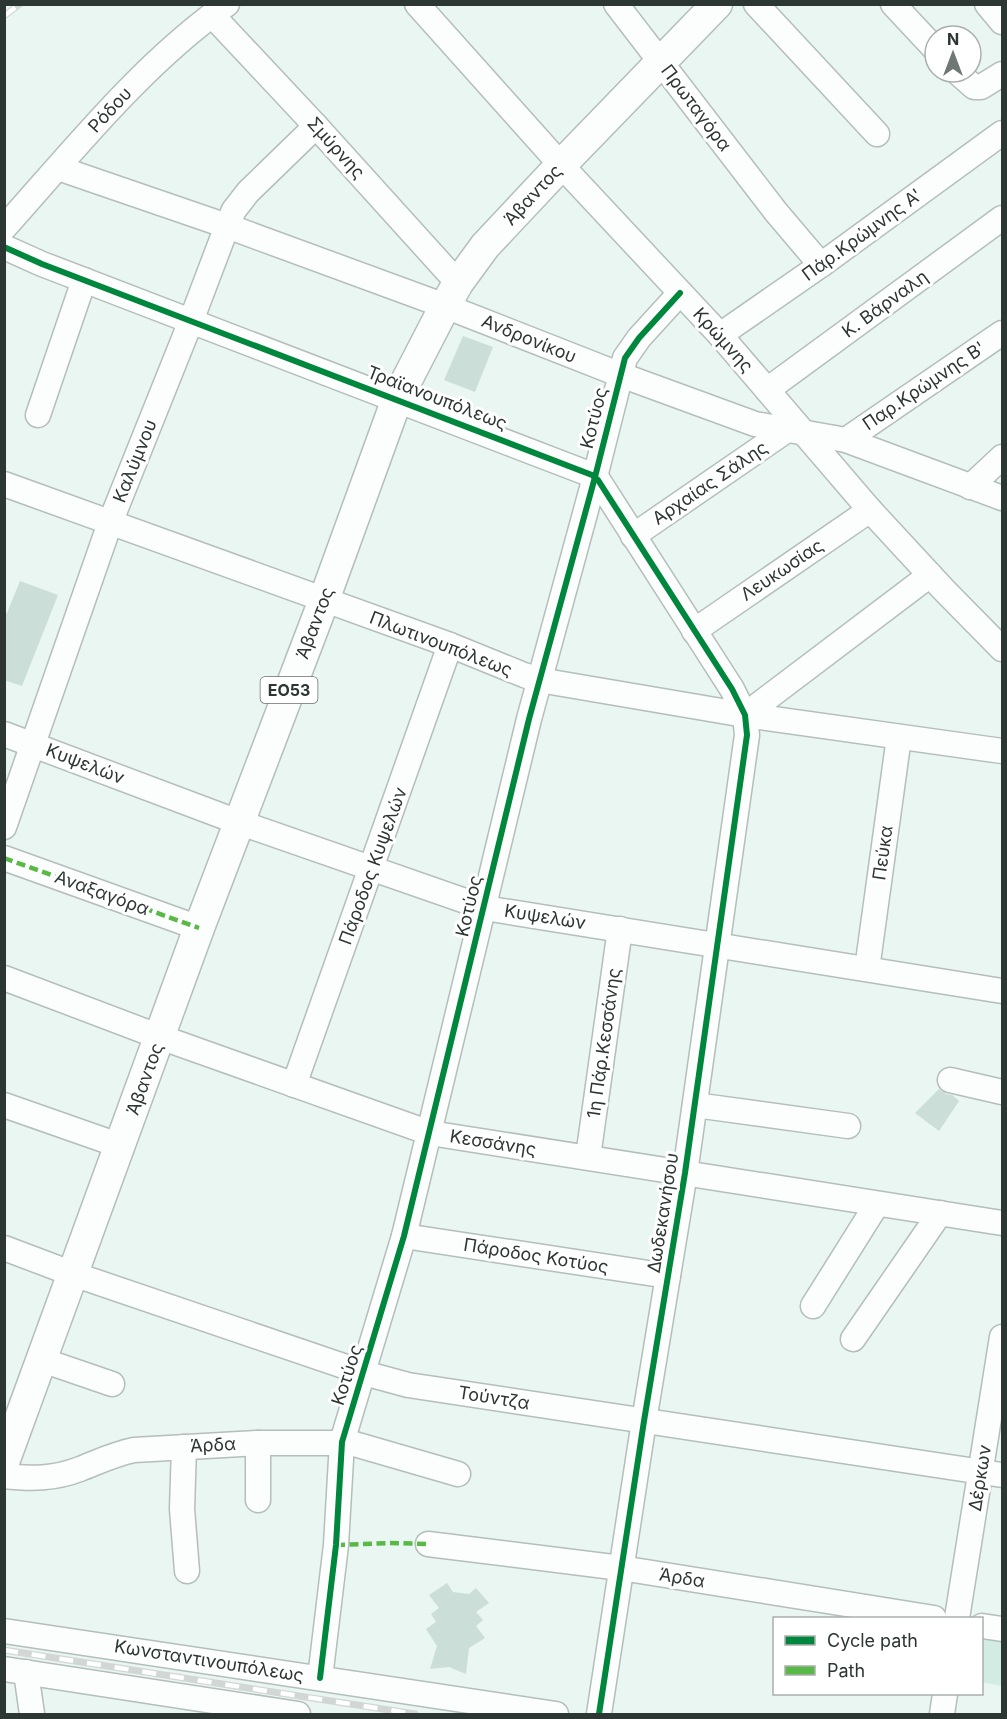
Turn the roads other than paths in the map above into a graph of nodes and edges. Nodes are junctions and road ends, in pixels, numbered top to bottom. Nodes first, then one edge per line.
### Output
1 (417, 4) edge
2 (616, 4) edge
3 (717, 4) edge
4 (756, 4) edge
5 (893, 4) edge
6 (987, 4) edge
7 (219, 10) edge
8 (1002, 22) edge
9 (923, 36) edge
10 (661, 63) junction
11 (1002, 74) edge
12 (969, 84) edge
13 (316, 126) junction
14 (1002, 133) edge
15 (877, 134) dead end
16 (561, 165) junction
17 (58, 168) junction
18 (1002, 218) edge
19 (227, 226) junction
20 (4, 228) edge
21 (4, 247) edge
22 (820, 266) junction
23 (84, 280) junction
24 (680, 293) junction
25 (451, 294) junction
26 (191, 321) junction
27 (1002, 333) edge
28 (720, 335) junction
29 (621, 375) junction
30 (767, 390) junction
31 (397, 399) junction
32 (38, 415) dead end
33 (795, 431) junction
34 (846, 440) junction
35 (1002, 458) edge
36 (595, 477) junction
37 (4, 484) edge
38 (970, 487) junction
39 (1002, 498) edge
40 (870, 510) junction
41 (110, 523) junction
42 (633, 536) junction
43 (930, 575) junction
44 (324, 600) junction
45 (694, 631) junction
46 (450, 645) junction
47 (1002, 649) edge
48 (539, 680) junction
49 (745, 715) junction
50 (4, 734) edge
51 (900, 737) junction
52 (33, 745) junction
53 (1002, 751) edge
54 (238, 822) junction
55 (4, 827) edge
56 (4, 858) edge
57 (373, 867) junction
58 (484, 906) junction
59 (199, 928) junction
60 (620, 929) junction
61 (718, 945) junction
62 (867, 969) junction
63 (4, 978) edge
64 (1002, 991) edge
65 (160, 1037) junction
66 (950, 1080) dead end
67 (294, 1085) junction
68 (1002, 1092) edge
69 (4, 1105) edge
70 (695, 1105) junction
71 (848, 1126) dead end
72 (430, 1133) junction
73 (121, 1146) junction
74 (588, 1157) junction
75 (686, 1173) junction
76 (877, 1204) junction
77 (940, 1213) junction
78 (1002, 1222) edge
79 (404, 1236) junction
80 (4, 1248) edge
81 (74, 1274) junction
82 (668, 1276) junction
83 (813, 1306) dead end
84 (1002, 1337) edge
85 (853, 1339) dead end
86 (42, 1360) junction
87 (364, 1373) junction
88 (112, 1384) dead end
89 (644, 1421) junction
90 (342, 1442) junction
91 (258, 1443) junction
92 (184, 1447) junction
93 (4, 1462) edge
94 (458, 1474) dead end
95 (992, 1474) edge
96 (4, 1476) edge
97 (258, 1500) dead end
98 (428, 1544) dead end
99 (621, 1568) junction
100 (187, 1571) dead end
101 (928, 1617) edge
102 (957, 1617) edge
103 (983, 1626) edge
104 (1002, 1629) edge
105 (4, 1631) edge
106 (15, 1670) edge
107 (320, 1678) junction
108 (945, 1695) edge
109 (200, 1707) edge
110 (32, 1714) edge
111 (298, 1714) edge
112 (556, 1714) edge
113 (599, 1714) edge
114 (942, 1714) edge

1 - 16 street, Κρώμνης
2 - 10 street, Πρωταγόρα
3 - 10 main road, Άβαντος / ΕΟ53
4 - 15 street
5 - 9 street
6 - 8 street
7 - 13 street, Σμύρνης
7 - 17 street, Ρόδου
10 - 16 main road, Άβαντος / ΕΟ53
10 - 22 street, Πρωταγόρα
11 - 12 street
13 - 19 street, Καλύμνου
13 - 25 street, Σμύρνης
14 - 22 street, Πάρ.Κρώμνης Α'
16 - 24 street, Κρώμνης
16 - 25 main road, Άβαντος / ΕΟ53
17 - 19 street, Ανδρονίκου
17 - 20 street, Ρόδου
18 - 30 street, Κ. Βάρναλη
19 - 25 street, Ανδρονίκου
19 - 26 street, Καλύμνου
21 - 23 street, Τραϊανουπόλεως
22 - 28 street, Πάρ.Κρώμνης Α'
23 - 26 street, Τραϊανουπόλεως
23 - 32 street
24 - 28 street, Κρώμνης
24 - 29 street, Κοτύος
25 - 29 street, Ανδρονίκου
25 - 31 main road, Άβαντος / ΕΟ53
26 - 31 street, Τραϊανουπόλεως
26 - 41 street, Καλύμνου
27 - 34 street, Παρ.Κρώμνης Β'
28 - 30 street, Κρώμνης
29 - 33 street, Ανδρονίκου
29 - 36 street, Κοτύος
30 - 33 street, Κρώμνης
31 - 36 street, Τραϊανουπόλεως
31 - 44 main road, Άβαντος / ΕΟ53
33 - 34 street, Ανδρονίκου
33 - 40 street, Κρώμνης
33 - 42 street, Αρχαίας Σάλης
34 - 38 street, Ανδρονίκου
35 - 38 street
36 - 42 street
36 - 48 street, Κοτύος
37 - 41 street, Πλωτινουπόλεως
38 - 39 street, Ανδρονίκου
40 - 43 street, Κρώμνης
40 - 45 street, Λευκωσίας
41 - 44 street, Πλωτινουπόλεως
41 - 52 street, Καλύμνου
42 - 45 street
43 - 47 street, Κρώμνης
43 - 49 street
44 - 46 street, Πλωτινουπόλεως
44 - 54 main road, Άβαντος / ΕΟ53
45 - 49 street
46 - 48 street, Πλωτινουπόλεως
46 - 57 street, Πάροδος Κυψελών
48 - 49 street, Πλωτινουπόλεως
48 - 58 street, Κοτύος
49 - 51 street, Πλωτινουπόλεως
49 - 61 street, Δωδεκανήσου
50 - 52 street, Κυψελών
51 - 53 street, Πλωτινουπόλεως
51 - 62 street, Πεύκα
52 - 54 street, Κυψελών
52 - 55 street, Καλύμνου
54 - 57 street, Κυψελών
54 - 59 main road, Άβαντος / ΕΟ53
56 - 59 street, Αναξαγόρα
57 - 58 street, Κυψελών
57 - 67 street, Πάροδος Κυψελών
58 - 60 street, Κυψελών
58 - 72 street, Κοτύος
59 - 65 main road, Άβαντος / ΕΟ53
60 - 61 street, Κυψελών
60 - 74 street, 1η Πάρ.Κεσσάνης
61 - 62 street, Κυψελών
61 - 70 street, Δωδεκανήσου
62 - 64 street, Κυψελών
63 - 65 street, Κεσσάνης
65 - 67 street, Κεσσάνης
65 - 73 main road, Άβαντος / ΕΟ53
66 - 68 street
67 - 72 street, Κεσσάνης
69 - 73 street
70 - 71 street
70 - 75 street, Δωδεκανήσου
72 - 74 street, Κεσσάνης
72 - 79 street, Κοτύος
73 - 81 main road, Άβαντος / ΕΟ53
74 - 75 street, Κεσσάνης
75 - 76 street, Κεσσάνης
75 - 82 street, Δωδεκανήσου
76 - 77 street, Κεσσάνης
76 - 83 street
77 - 78 street, Κεσσάνης
77 - 85 street
79 - 82 street, Πάροδος Κοτύος
79 - 87 street, Κοτύος
80 - 81 street, Τούντζα
81 - 86 main road, Άβαντος / ΕΟ53
81 - 87 street, Τούντζα
82 - 89 street, Δωδεκανήσου
84 - 95 street, Δέρκων
86 - 88 street
86 - 93 main road, Άβαντος / ΕΟ53
87 - 89 street, Τούντζα
87 - 90 street, Κοτύος
89 - 95 street, Τούντζα
89 - 99 street, Δωδεκανήσου
90 - 91 street, Άρδα
90 - 94 street, Άρδα
90 - 107 street, Κοτύος
91 - 92 street, Άρδα
91 - 97 street
92 - 96 street, Άρδα
92 - 100 street
95 - 102 street, Δέρκων
98 - 99 street, Άρδα
99 - 101 street, Άρδα
99 - 113 street, Δωδεκανήσου
103 - 104 street
105 - 107 street, Κωνσταντινουπόλεως
106 - 109 street
106 - 110 street
107 - 112 street, Κωνσταντινουπόλεως
108 - 114 street
109 - 111 street

